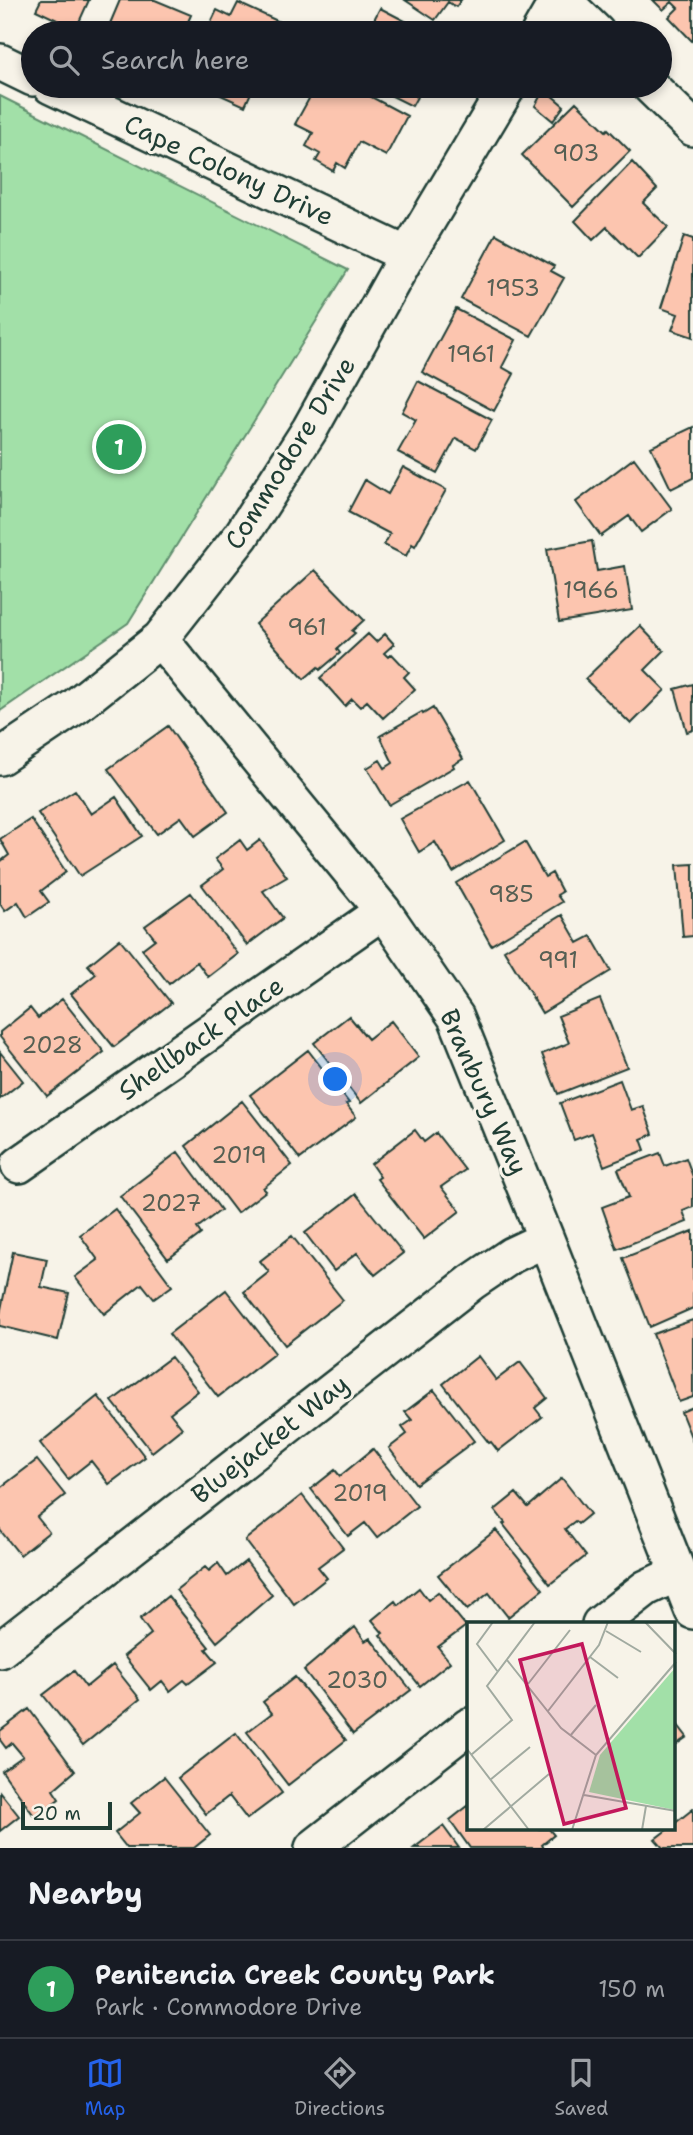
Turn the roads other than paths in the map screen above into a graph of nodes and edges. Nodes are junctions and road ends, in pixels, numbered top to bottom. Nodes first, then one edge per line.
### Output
1 (561, 0) edge
2 (547, 21) edge
3 (584, 21) edge
4 (0, 62) edge
5 (21, 72) edge
6 (76, 98) edge
7 (501, 98) edge
8 (662, 98) edge
9 (693, 128) edge
10 (407, 255) junction
11 (160, 639) junction
12 (0, 757) edge
13 (383, 911) junction
14 (19, 1165) dead end
15 (546, 1239) junction
16 (678, 1573) junction
17 (693, 1611) edge
18 (603, 1622) edge
19 (0, 1650) edge
20 (467, 1728) edge
21 (313, 1848) edge

1 - 2 street
1 - 3 street
4 - 5 street
6 - 10 street, Cape Colony Drive
7 - 10 street, Commodore Drive
8 - 9 street
10 - 11 street, Commodore Drive
11 - 12 street, Commodore Drive
11 - 13 street, Branbury Way
13 - 14 street, Shellback Place
13 - 15 street, Branbury Way
15 - 16 street, Branbury Way
15 - 19 street, Bluejacket Way
16 - 17 street, Branbury Way
16 - 18 street
20 - 21 street

